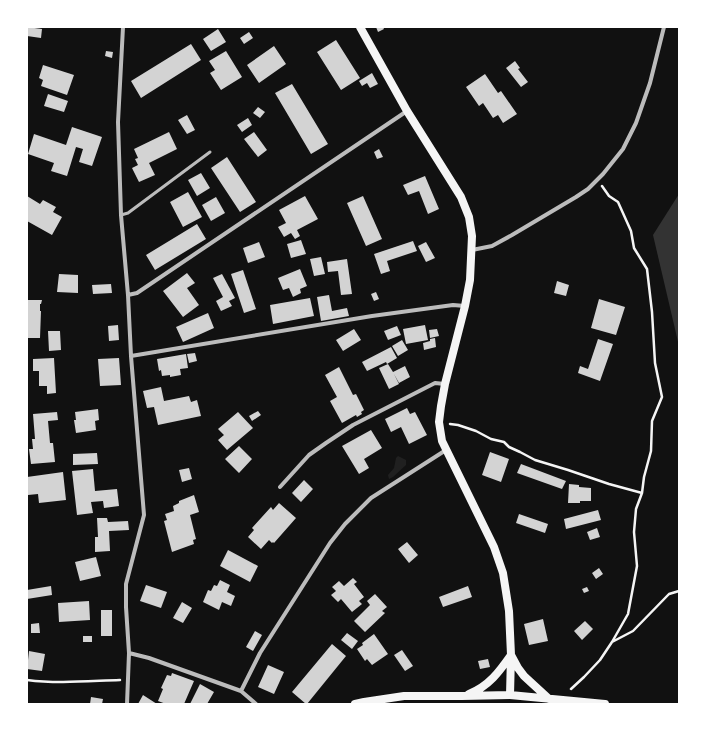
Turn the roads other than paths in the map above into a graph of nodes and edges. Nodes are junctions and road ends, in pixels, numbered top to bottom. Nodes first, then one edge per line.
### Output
1 (123, 27) edge
2 (360, 27) edge
3 (664, 27) edge
4 (407, 111) junction
5 (210, 152) dead end
6 (121, 215) junction
7 (472, 250) junction
8 (128, 295) junction
9 (465, 306) junction
10 (131, 356) junction
11 (445, 384) junction
12 (446, 450) junction
13 (280, 487) dead end
14 (129, 653) junction
15 (511, 655) junction
16 (241, 691) junction
17 (510, 695) junction
18 (462, 696) junction
19 (548, 701) edge
20 (127, 704) edge
21 (256, 704) edge
22 (355, 704) edge
23 (605, 704) edge

1 - 6 street
2 - 4 main road
3 - 7 street
4 - 7 main road
4 - 8 street
5 - 6 lane
6 - 8 street
7 - 9 main road
8 - 10 street
9 - 10 street
9 - 11 main road
10 - 14 street
11 - 12 main road
11 - 13 street
12 - 15 main road
12 - 16 street
14 - 16 street
14 - 20 street
15 - 17 main road
15 - 18 main road
15 - 19 main road
16 - 21 street
17 - 18 main road
17 - 19 main road
18 - 22 main road
19 - 23 main road

